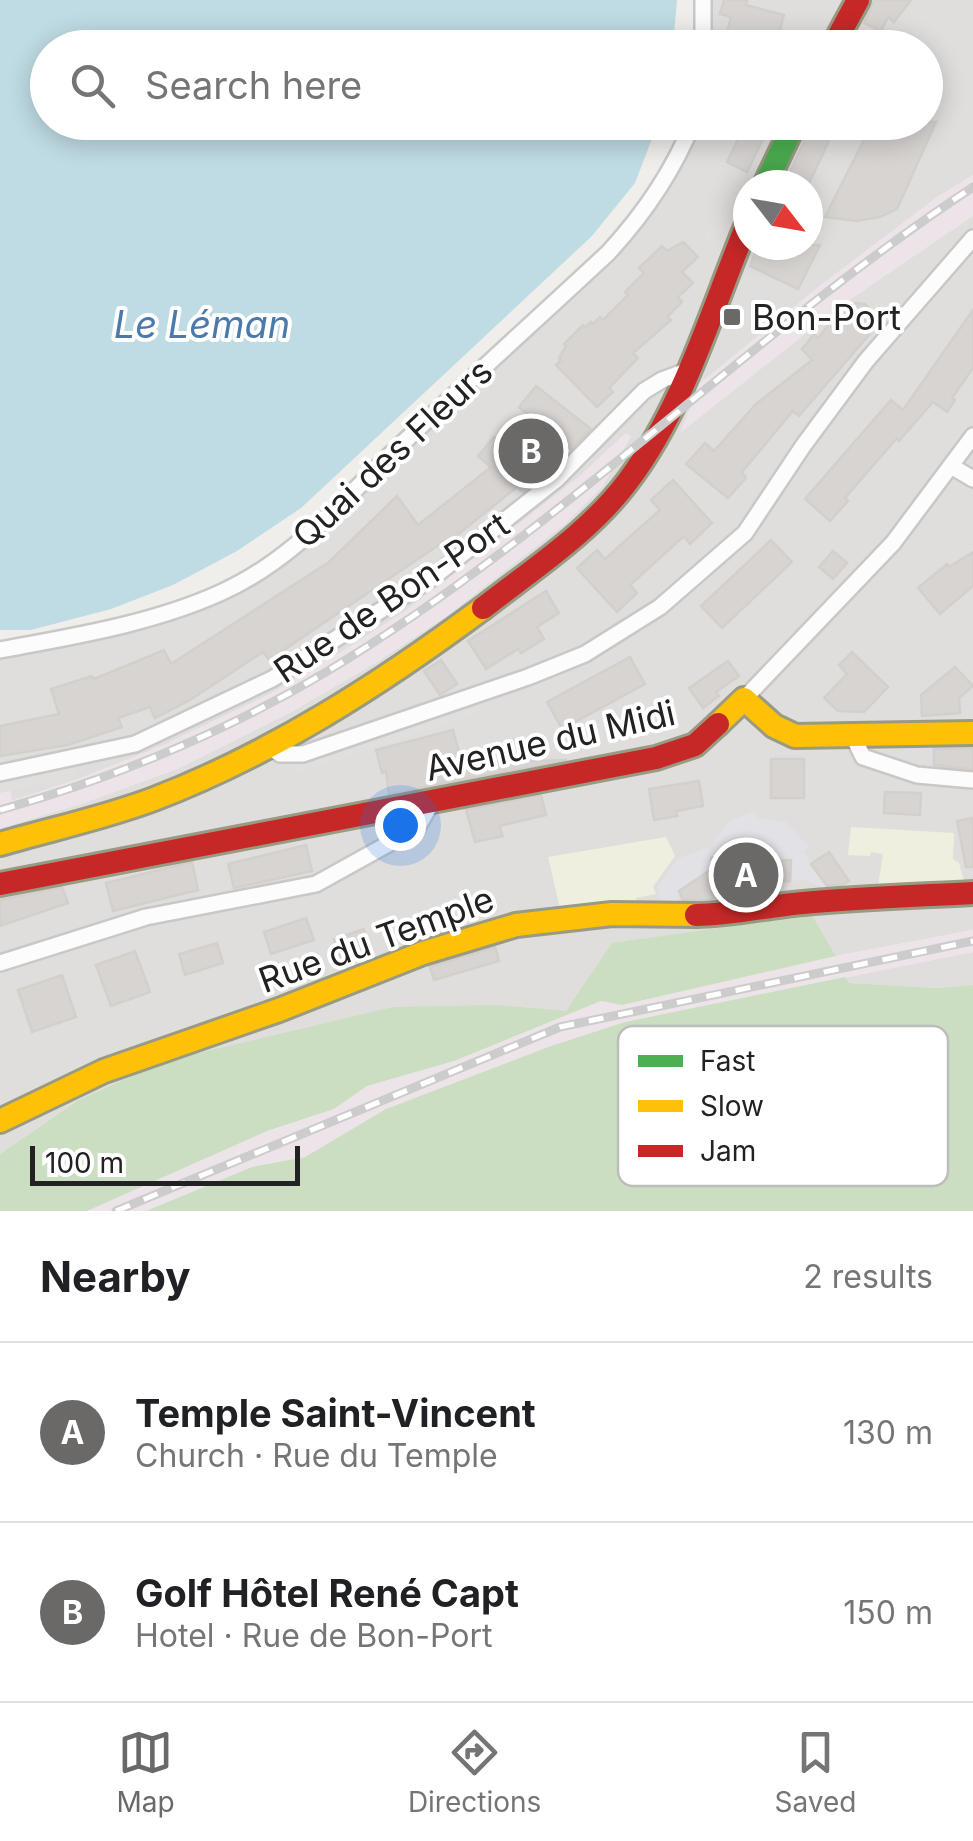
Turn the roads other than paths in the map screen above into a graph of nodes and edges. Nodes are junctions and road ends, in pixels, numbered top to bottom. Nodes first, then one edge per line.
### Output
1 (703, 0) edge
2 (858, 0) edge
3 (702, 30) edge
4 (842, 30) edge
5 (686, 140) edge
6 (786, 140) edge
7 (772, 170) edge
8 (973, 238) edge
9 (733, 258) edge
10 (686, 372) junction
11 (973, 436) edge
12 (951, 466) junction
13 (973, 479) edge
14 (0, 650) edge
15 (744, 700) junction
16 (973, 733) edge
17 (852, 734) junction
18 (268, 746) junction
19 (0, 772) edge
20 (973, 780) edge
21 (432, 802) junction
22 (0, 844) edge
23 (0, 884) edge
24 (973, 893) edge
25 (0, 963) edge
26 (0, 1121) edge

1 - 3 street
2 - 4 street
5 - 14 street, Quai des Fleurs
6 - 7 street
8 - 18 street
9 - 10 street
10 - 18 street
10 - 19 street, Rue de Bon-Port
11 - 12 street
12 - 13 street
12 - 15 street
15 - 17 street
15 - 21 street, Avenue du Midi
16 - 17 street
17 - 20 street
18 - 22 street
21 - 23 street, Avenue du Midi
21 - 25 street
24 - 26 street, Rue du Temple

